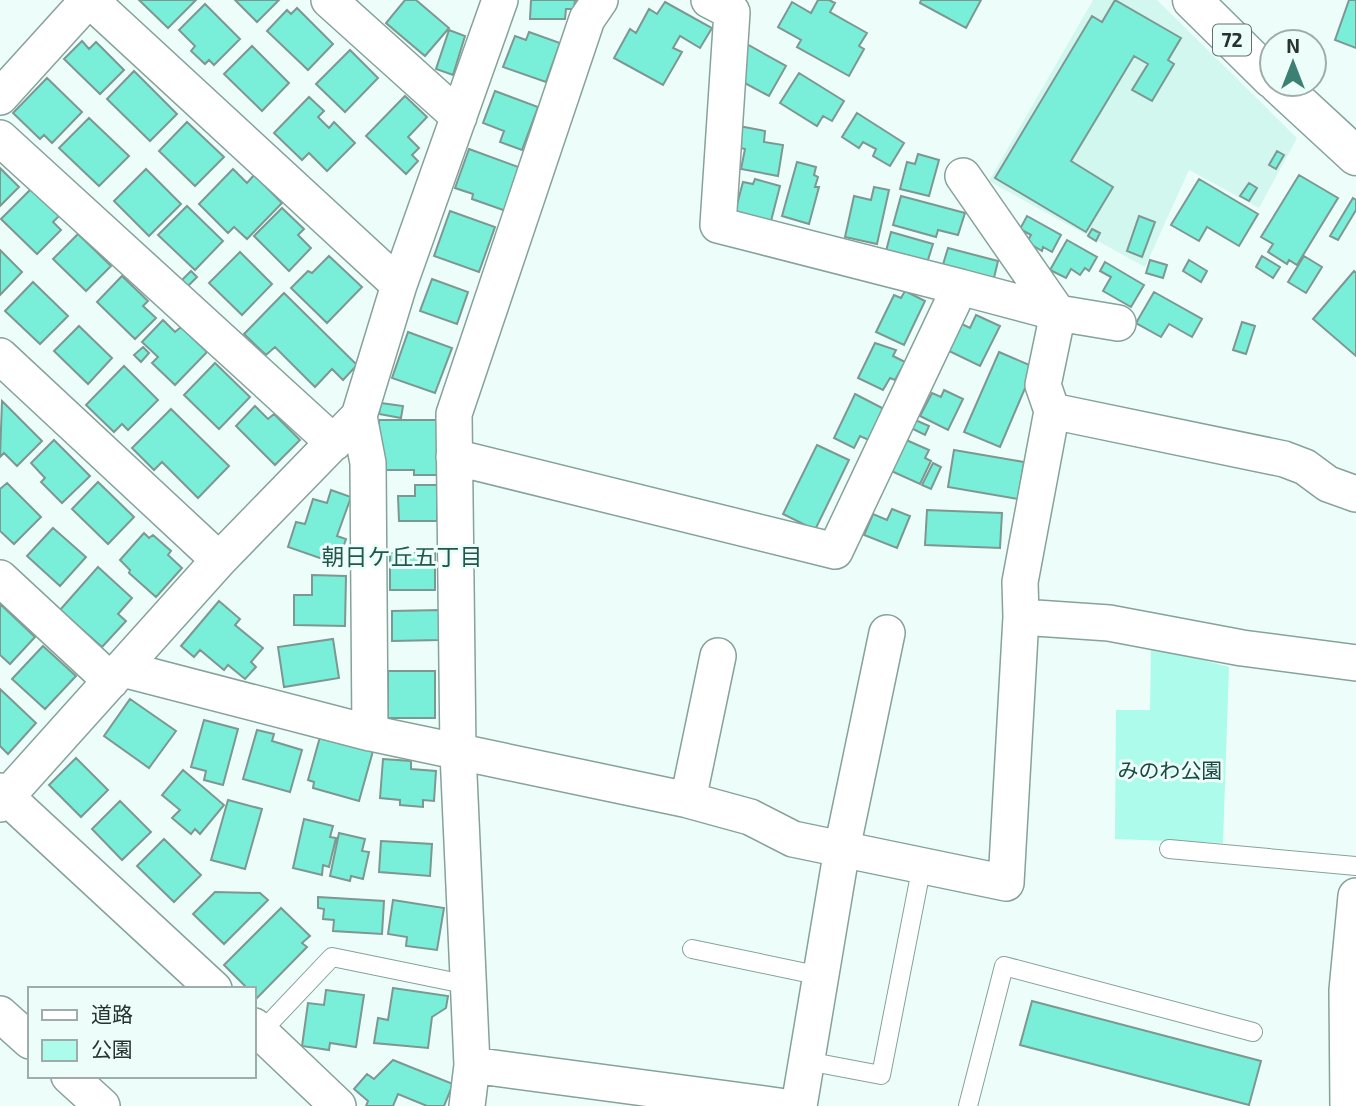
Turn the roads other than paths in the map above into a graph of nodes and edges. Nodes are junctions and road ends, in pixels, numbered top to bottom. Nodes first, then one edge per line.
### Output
1 (89, 0) edge
2 (329, 0) edge
3 (500, 0) edge
4 (600, 0) edge
5 (709, 0) edge
6 (1192, 0) edge
7 (1258, 65) edge
8 (0, 97) edge
9 (1293, 98) edge
10 (458, 117) junction
11 (0, 138) edge
12 (1356, 156) edge
13 (963, 176) dead end
14 (399, 285) junction
15 (960, 287) junction
16 (1058, 313) junction
17 (1118, 323) dead end
18 (0, 356) edge
19 (1052, 411) junction
20 (359, 416) junction
21 (334, 443) junction
22 (454, 457) junction
23 (1356, 494) edge
24 (219, 560) junction
25 (0, 578) edge
26 (1021, 617) junction
27 (887, 633) dead end
28 (718, 656) dead end
29 (1356, 663) edge
30 (117, 675) junction
31 (370, 733) junction
32 (458, 753) junction
33 (2, 797) edge
34 (688, 800) junction
35 (842, 849) junction
36 (1169, 849) dead end
37 (922, 866) junction
38 (1356, 866) edge
39 (1356, 896) edge
40 (692, 948) dead end
41 (821, 976) junction
42 (469, 985) junction
43 (212, 987) edge
44 (1352, 990) edge
45 (0, 1014) edge
46 (257, 1029) edge
47 (1253, 1032) dead end
48 (28, 1039) edge
49 (807, 1061) junction
50 (472, 1065) junction
51 (71, 1078) edge
52 (102, 1106) edge
53 (338, 1106) edge
54 (467, 1106) edge
55 (779, 1106) edge
56 (799, 1106) edge
57 (968, 1106) edge
58 (1348, 1106) edge

1 - 8 street
1 - 14 street
2 - 10 street
3 - 10 street
4 - 22 street
5 - 15 street
6 - 7 main road, 72
9 - 12 main road
10 - 14 street
11 - 21 street
13 - 16 street
14 - 20 street
15 - 16 street
15 - 22 street
16 - 17 street
16 - 19 street
18 - 24 street
19 - 23 street
19 - 26 street
20 - 21 street
20 - 31 street
21 - 24 street
22 - 32 street
24 - 30 street
25 - 30 street
26 - 29 street
26 - 37 street
27 - 35 street
28 - 34 street
30 - 31 street
30 - 33 street
31 - 32 street
32 - 34 street
32 - 42 street
33 - 43 street
34 - 35 street
35 - 37 street
35 - 41 street
36 - 38 lane
37 - 49 lane
39 - 44 street
40 - 41 lane
41 - 49 street
42 - 46 lane
42 - 50 street
44 - 58 street
45 - 48 street
46 - 53 street
47 - 57 lane
49 - 56 street
50 - 54 street
50 - 55 street
51 - 52 street

